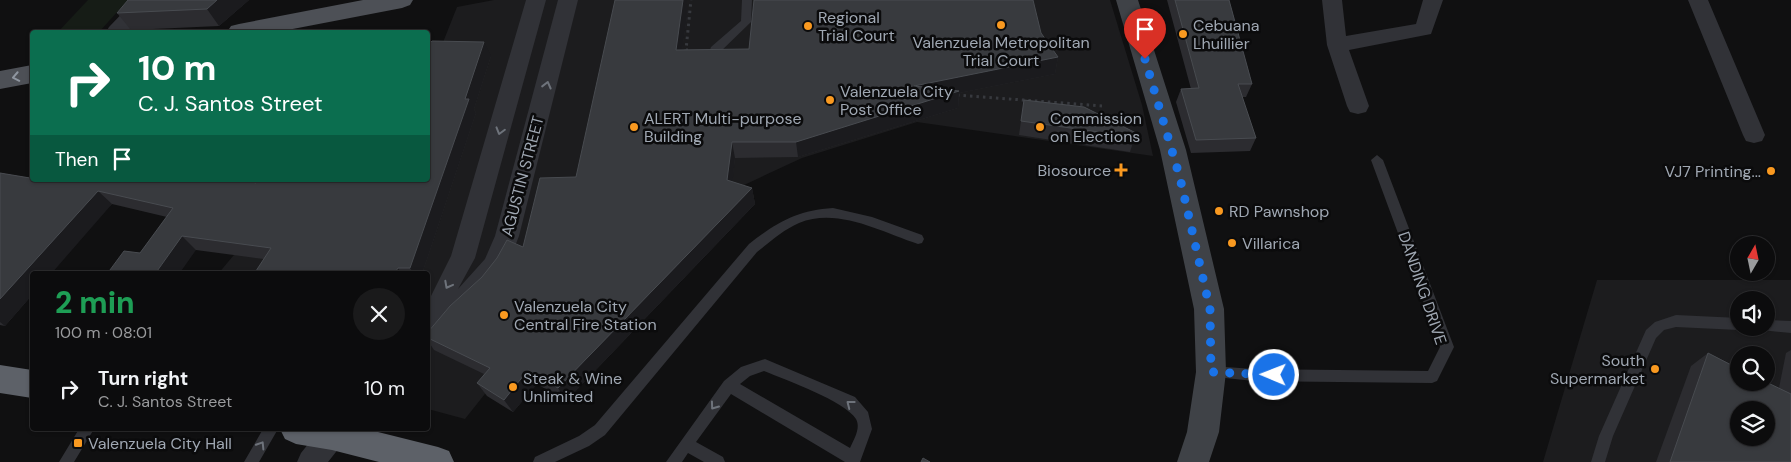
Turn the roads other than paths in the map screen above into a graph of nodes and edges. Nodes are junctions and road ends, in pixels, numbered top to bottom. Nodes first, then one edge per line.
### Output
1 (146, 0) edge
2 (402, 0) edge
3 (536, 0) edge
4 (568, 0) edge
5 (747, 0) edge
6 (1127, 0) edge
7 (1332, 0) edge
8 (1433, 0) edge
9 (1698, 0) edge
10 (355, 5) edge
11 (118, 30) edge
12 (249, 30) edge
13 (1336, 45) junction
14 (715, 50) edge
15 (30, 74) edge
16 (0, 80) edge
17 (1358, 106) dead end
18 (1754, 135) dead end
19 (1377, 160) dead end
20 (918, 240) dead end
21 (430, 324) edge
22 (1730, 324) edge
23 (430, 325) edge
24 (1775, 326) edge
25 (1791, 327) edge
26 (1211, 372) junction
27 (0, 379) edge
28 (30, 384) edge
29 (729, 385) junction
30 (85, 431) edge
31 (270, 431) edge
32 (322, 431) edge
33 (335, 432) edge
34 (686, 444) junction
35 (853, 460) edge
36 (66, 462) edge
37 (251, 462) edge
38 (311, 462) edge
39 (438, 462) edge
40 (540, 462) edge
41 (673, 462) edge
42 (718, 462) edge
43 (1193, 462) edge
44 (1598, 462) edge

1 - 11 street
2 - 10 main road
3 -> 21 street, AGUSTIN STREET
23 -> 4 street, AGUSTIN STREET
5 - 14 lane
6 - 26 street
7 - 13 street
8 - 13 street
9 - 18 street
10 - 12 main road
13 - 17 street
15 -> 16 main road
19 - 26 lane, DANDING DRIVE
20 - 40 lane
22 - 44 lane
24 - 25 lane
26 - 43 street
27 - 28 highway
29 -> 34 lane
29 - 35 lane
35 -> 29 lane
30 - 36 lane
37 -> 31 lane
32 - 33 highway
33 - 38 street
33 - 39 highway
34 - 41 lane
34 - 42 lane

